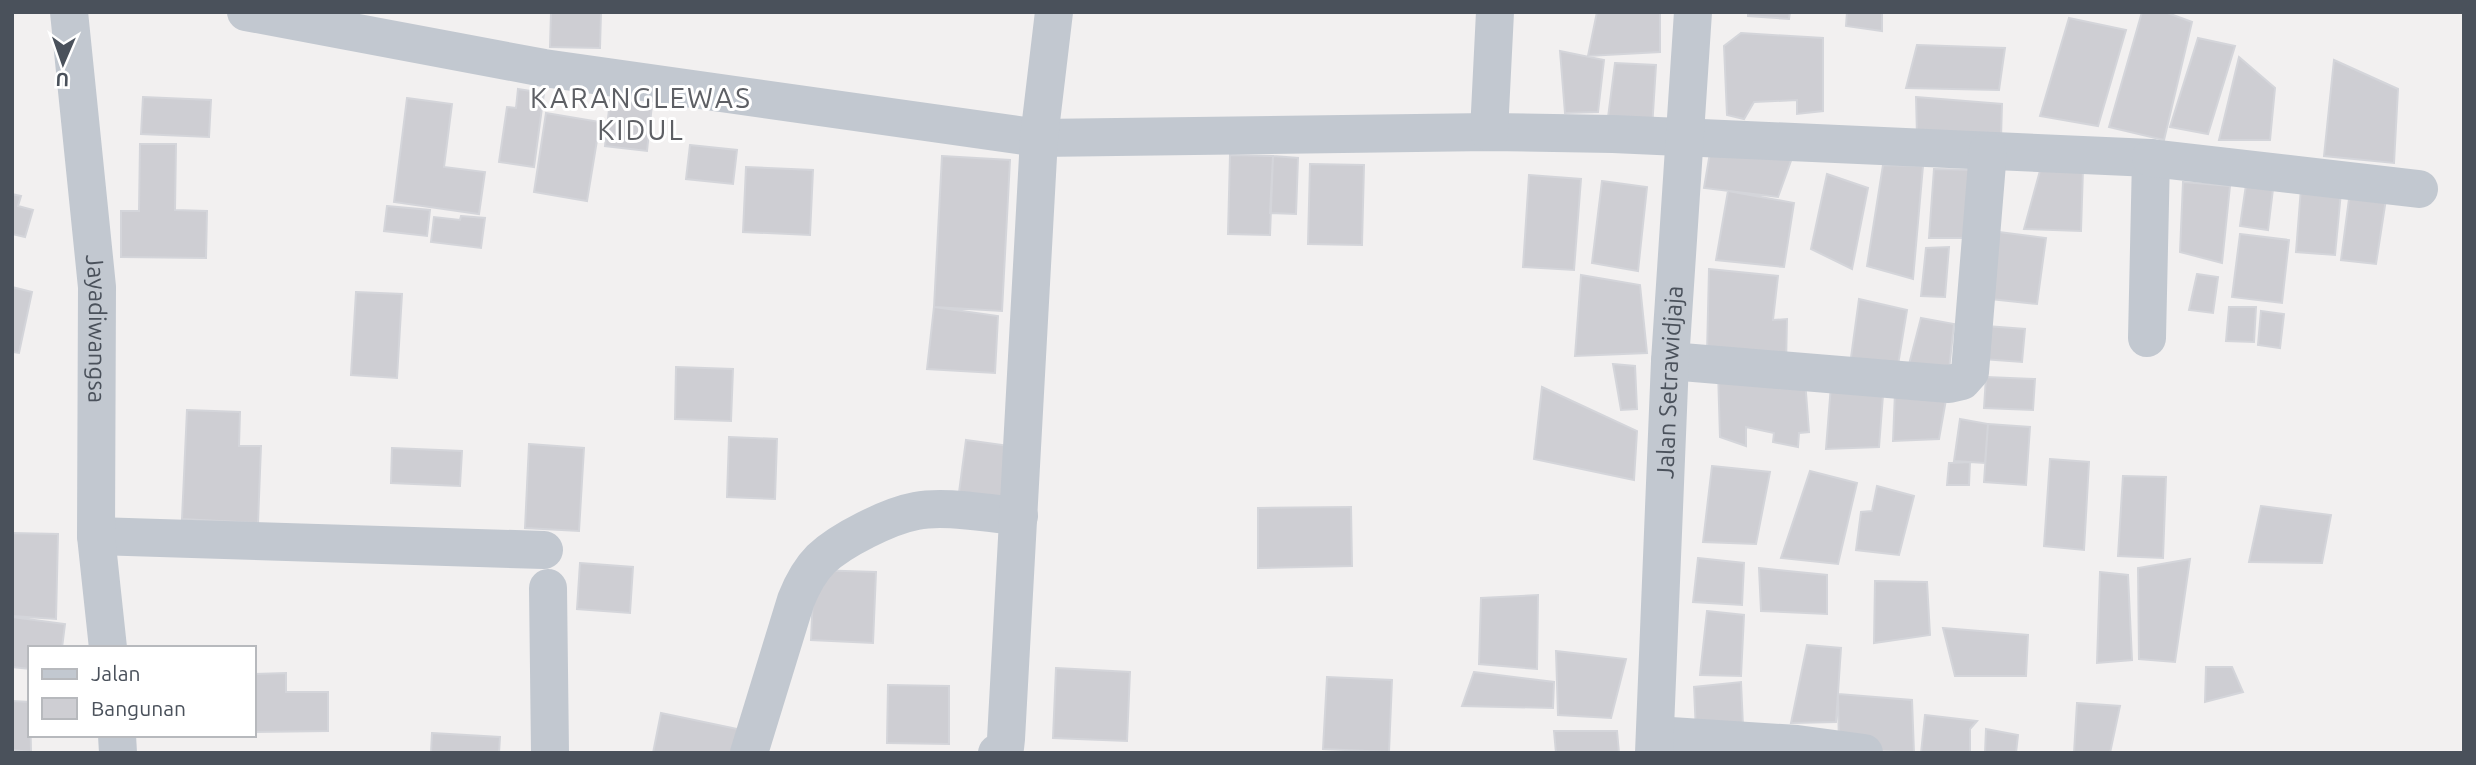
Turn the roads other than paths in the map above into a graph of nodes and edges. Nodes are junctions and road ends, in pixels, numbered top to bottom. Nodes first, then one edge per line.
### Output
1 (69, 12) edge
2 (246, 12) edge
3 (1054, 12) edge
4 (1495, 12) edge
5 (1693, 12) edge
6 (1489, 132) junction
7 (1039, 138) junction
8 (1684, 138) junction
9 (1988, 151) junction
10 (2151, 158) junction
11 (2419, 189) dead end
12 (2147, 338) dead end
13 (1670, 361) junction
14 (1019, 516) junction
15 (96, 536) junction
16 (544, 550) dead end
17 (548, 588) dead end
18 (108, 646) edge
19 (1654, 744) edge
20 (550, 753) edge
21 (750, 753) edge
22 (997, 753) edge
23 (1864, 753) edge

1 - 15 street, Jayadiwangsa
2 - 7 street
3 - 7 street
4 - 6 street
5 - 8 street, Jalan Setrawidjaja
6 - 7 street
6 - 8 street
7 - 14 street
8 - 9 street
8 - 13 street, Jalan Setrawidjaja
9 - 10 street
9 - 13 street
10 - 11 street
10 - 12 street
13 - 19 street, Jalan Setrawidjaja
14 - 21 street
14 - 22 street
15 - 16 street
15 - 18 street, Jayadiwangsa
17 - 20 street
19 - 23 street

